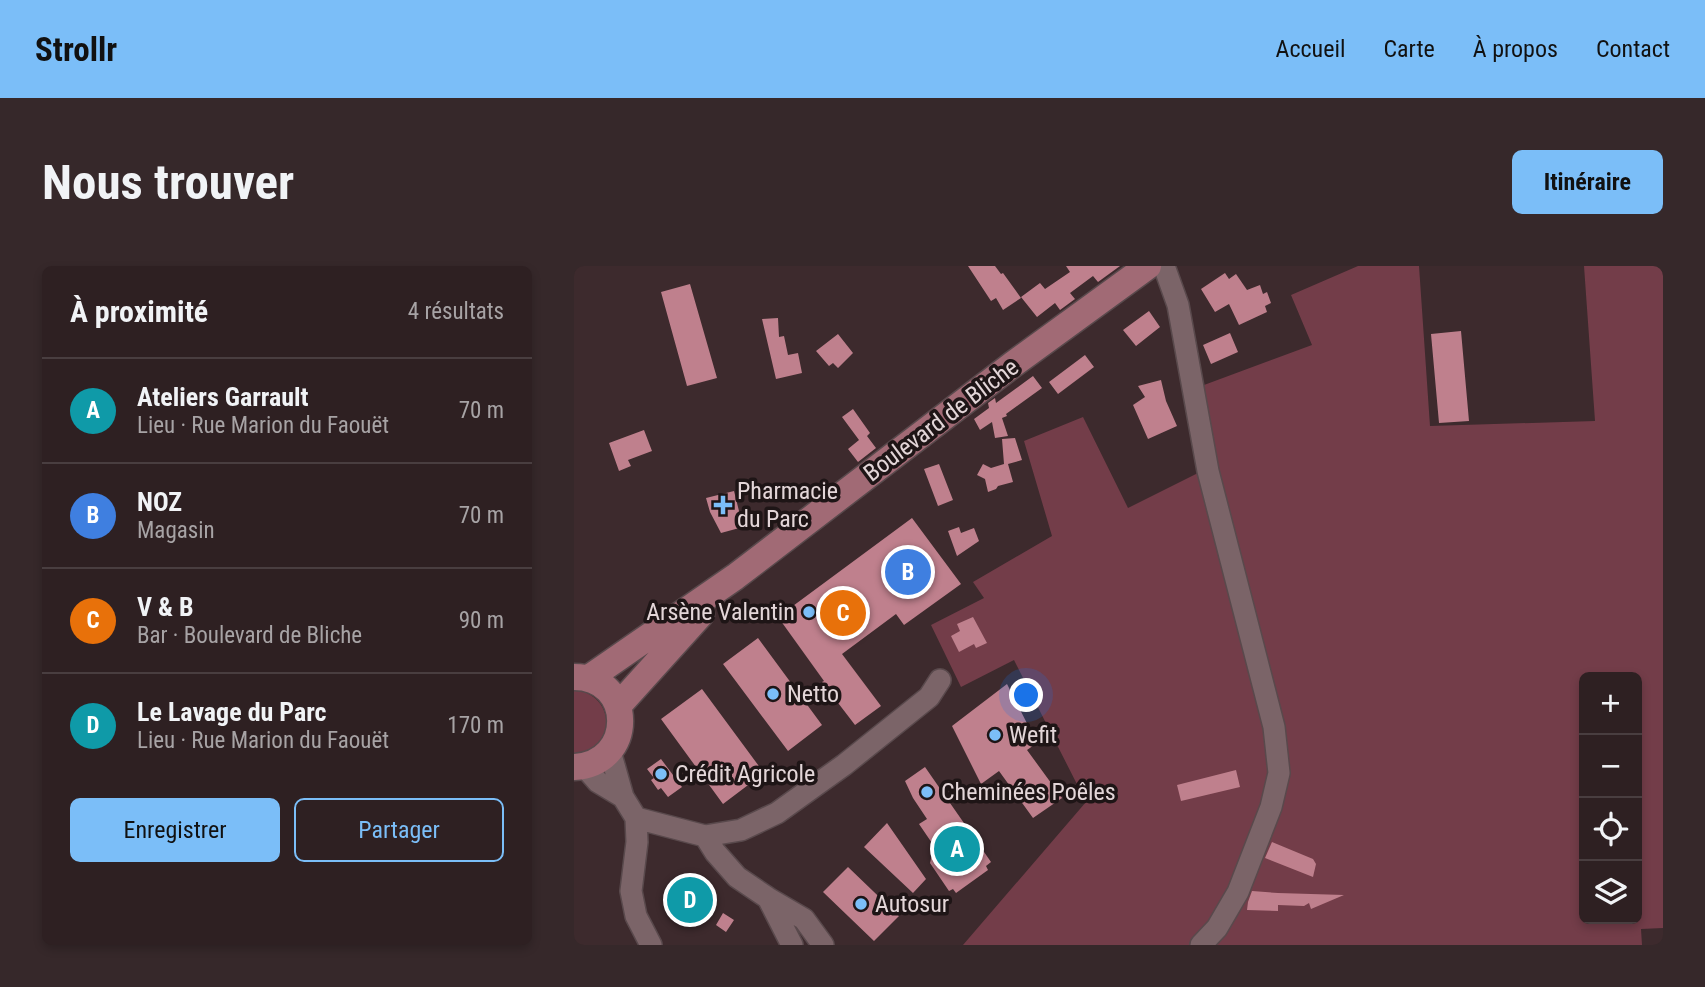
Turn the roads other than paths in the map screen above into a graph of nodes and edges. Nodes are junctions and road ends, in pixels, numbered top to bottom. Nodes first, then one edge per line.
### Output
1 (1148, 266) edge
2 (1164, 266) edge
3 (735, 577) junction
4 (581, 677) edge
5 (940, 680) dead end
6 (618, 706) junction
7 (610, 751) junction
8 (579, 766) edge
9 (623, 797) junction
10 (636, 818) junction
11 (705, 836) junction
12 (768, 898) junction
13 (652, 945) edge
14 (792, 945) edge
15 (823, 945) edge
16 (1201, 945) edge

1 - 3 main road, Boulevard de Bliche
2 - 16 street
3 - 4 main road, Boulevard de Bliche
3 - 6 main road, Boulevard de Bliche
4 - 6 main road
5 - 11 street
6 - 7 main road
7 - 8 main road
7 - 9 street
8 - 9 street
9 - 10 street
10 - 11 street
10 - 13 street
11 - 12 street
12 - 14 street
12 - 15 street

